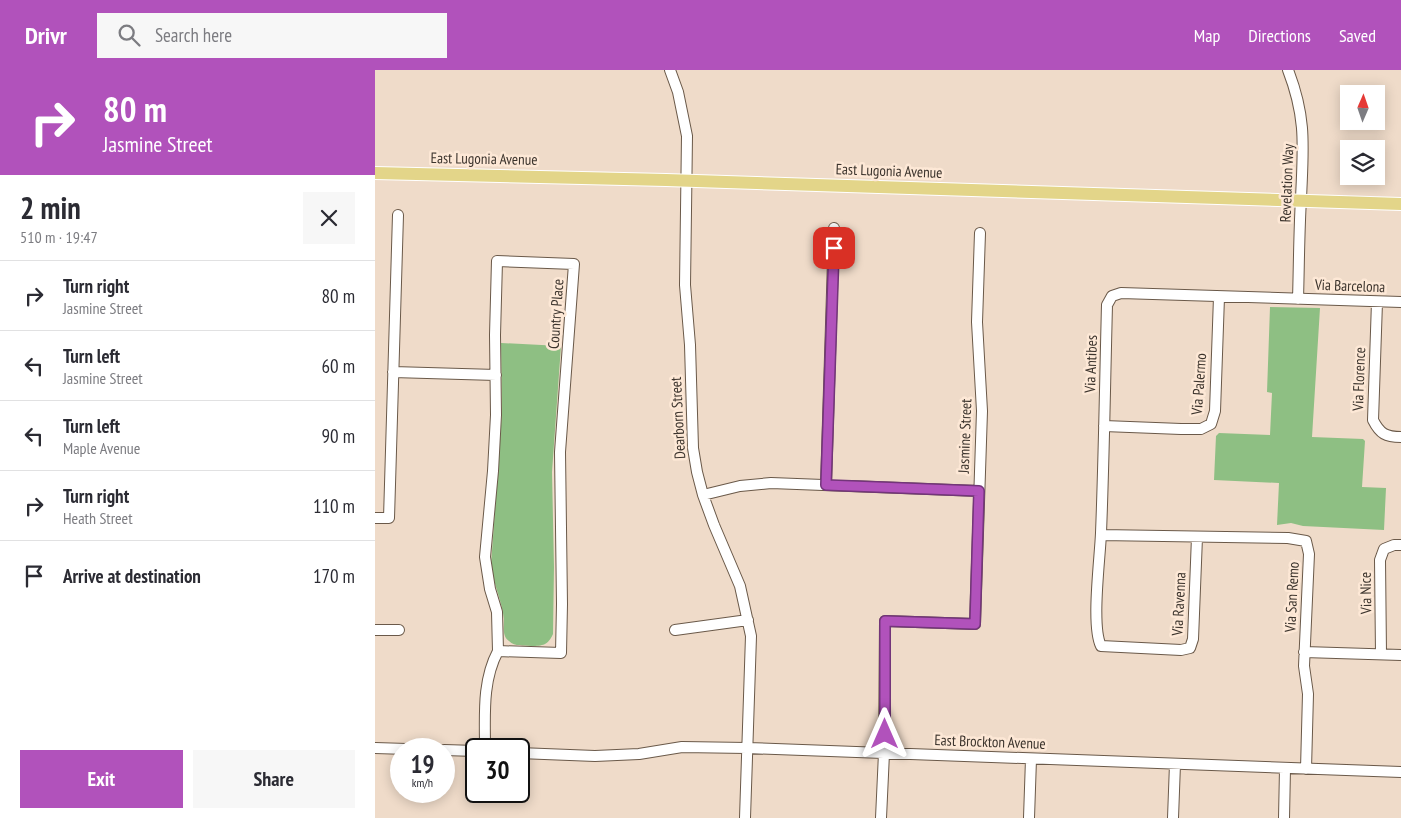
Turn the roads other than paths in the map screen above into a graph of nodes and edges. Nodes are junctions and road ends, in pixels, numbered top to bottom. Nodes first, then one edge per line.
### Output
1 (670, 70) edge
2 (1288, 70) edge
3 (375, 173) edge
4 (687, 180) junction
5 (1300, 201) junction
6 (1401, 204) edge
7 (398, 215) dead end
8 (834, 228) dead end
9 (980, 233) dead end
10 (1219, 297) junction
11 (1298, 299) junction
12 (1377, 302) junction
13 (1401, 302) edge
14 (393, 372) junction
15 (496, 375) junction
16 (1104, 426) junction
17 (1401, 437) edge
18 (826, 485) junction
19 (979, 491) junction
20 (703, 495) junction
21 (375, 518) edge
22 (1101, 535) junction
23 (1197, 537) junction
24 (1401, 545) edge
25 (748, 620) junction
26 (1096, 621) joint
27 (375, 630) edge
28 (399, 630) dead end
29 (675, 630) dead end
30 (499, 651) junction
31 (1304, 652) junction
32 (1381, 654) junction
33 (1401, 655) edge
34 (485, 738) edge
35 (375, 748) edge
36 (390, 748) edge
37 (747, 748) junction
38 (530, 753) edge
39 (884, 753) junction
40 (1031, 759) junction
41 (1175, 764) junction
42 (1285, 769) junction
43 (1306, 769) junction
44 (1401, 772) edge
45 (745, 818) edge
46 (881, 818) edge
47 (1029, 818) edge
48 (1173, 818) edge
49 (1284, 818) edge

1 - 4 street, Dearborn Street
2 - 5 street, Revelation Way
3 - 4 main road, East Lugonia Avenue
4 - 5 main road, East Lugonia Avenue
4 - 20 street, Dearborn Street
5 - 6 main road, East Lugonia Avenue
5 - 11 street, Revelation Way
7 - 14 street
8 - 18 street
9 - 19 street, Jasmine Street
10 - 11 street, Via Antibes
10 - 16 street, Via Palermo
10 - 16 street, Via Antibes
11 - 12 street, Via Barcelona
12 - 13 street, Via Barcelona
12 - 17 street, Via Florence
14 - 15 street
14 - 21 street
15 - 30 street, Country Place
15 - 30 street, Country Place
16 - 22 street, Via Antibes
18 - 19 street
18 - 20 street
19 - 39 street, Jasmine Street
20 - 25 street, Dearborn Street
22 - 23 street, Via San Remo
22 - 26 street, Via Antibes
23 - 26 street, Via Ravenna
23 - 31 street, Via San Remo
24 - 32 street, Via Nice
25 - 29 street
25 - 37 street, Dearborn Street
27 - 28 street
30 - 34 street, Country Place
31 - 32 street
31 - 43 street, Via San Remo
32 - 33 street
35 - 36 street
37 - 38 street, East Brockton Avenue
37 - 39 street, East Brockton Avenue
37 - 45 street, Dearborn Street
39 - 40 street, East Brockton Avenue
39 - 46 street, Jasmine Street
40 - 41 street, East Brockton Avenue
40 - 47 street
41 - 42 street, East Brockton Avenue
41 - 48 street
42 - 43 street, East Brockton Avenue
42 - 49 street
43 - 44 street, East Brockton Avenue

